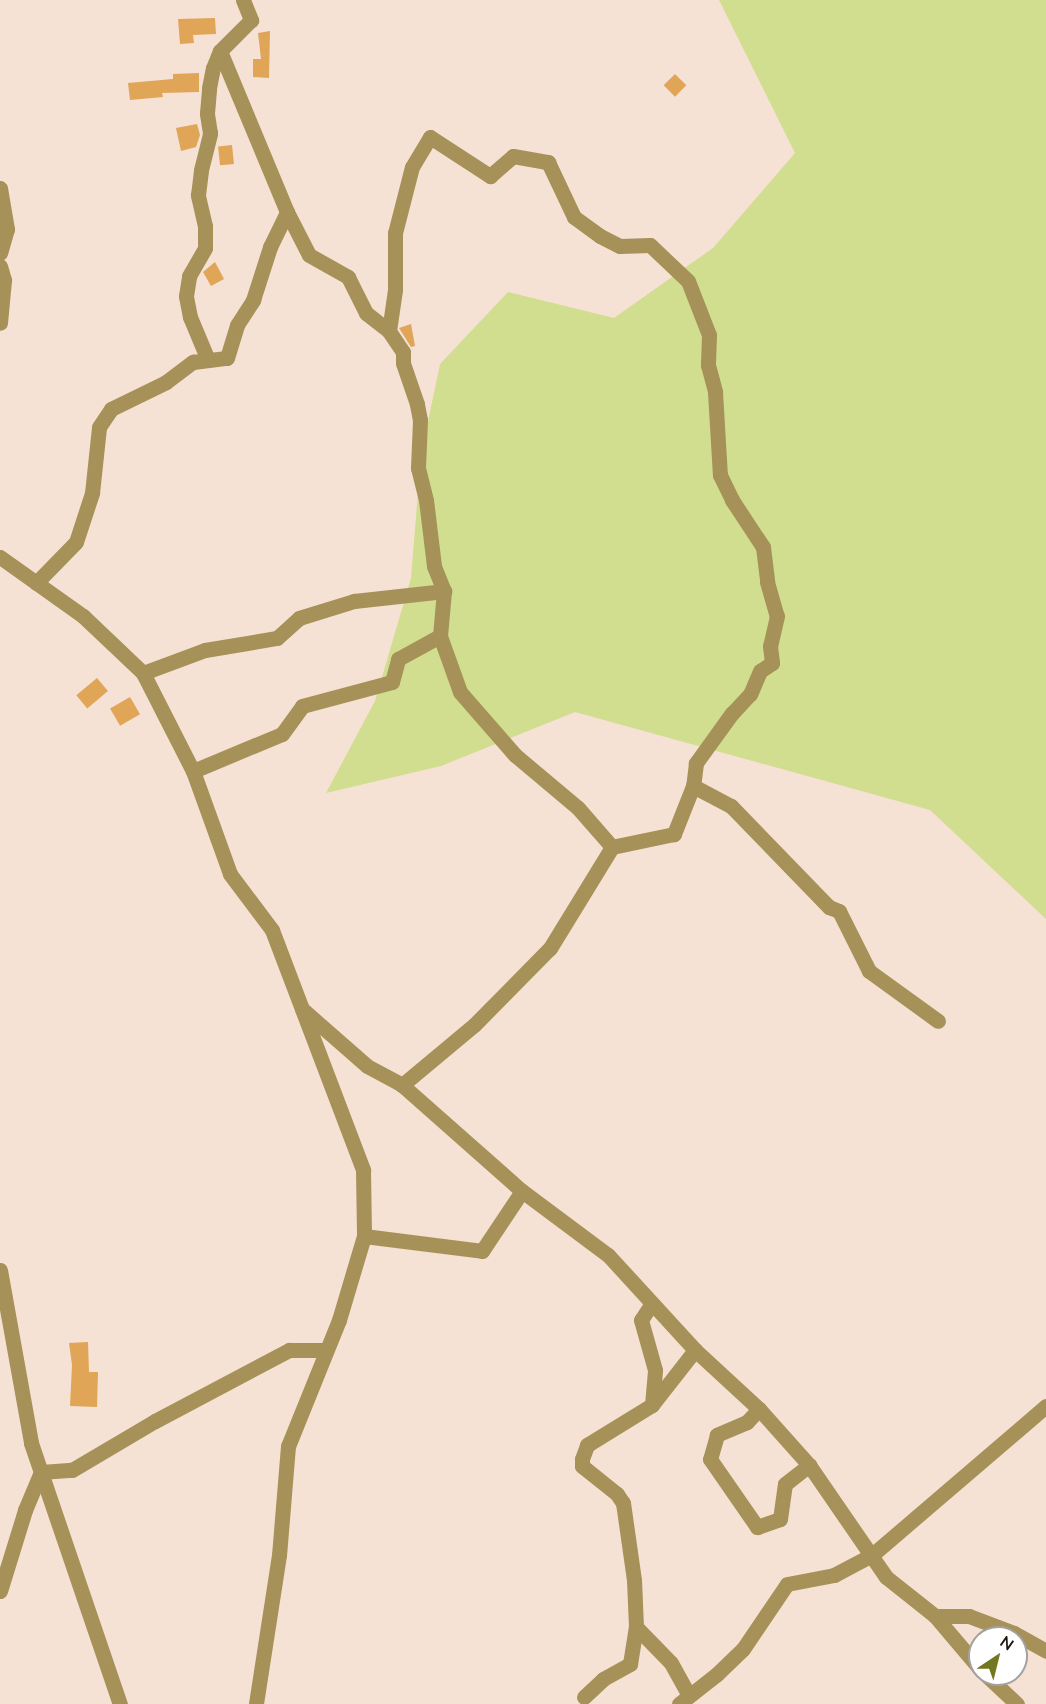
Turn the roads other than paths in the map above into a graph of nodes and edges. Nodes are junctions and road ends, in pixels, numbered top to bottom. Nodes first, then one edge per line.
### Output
1 (243, 0) edge
2 (220, 51) junction
3 (0, 188) edge
4 (287, 212) junction
5 (0, 253) edge
6 (0, 266) edge
7 (0, 323) edge
8 (389, 331) junction
9 (208, 360) junction
10 (0, 557) edge
11 (36, 583) junction
12 (444, 591) junction
13 (440, 636) junction
14 (143, 673) junction
15 (193, 771) junction
16 (693, 786) junction
17 (612, 847) junction
18 (300, 1007) junction
19 (938, 1021) dead end
20 (402, 1085) junction
21 (522, 1191) junction
22 (364, 1236) junction
23 (0, 1270) edge
24 (652, 1304) junction
25 (326, 1350) junction
26 (695, 1350) junction
27 (652, 1405) junction
28 (1046, 1406) edge
29 (759, 1409) junction
30 (809, 1465) junction
31 (41, 1472) junction
32 (872, 1555) junction
33 (0, 1591) edge
34 (935, 1616) junction
35 (636, 1627) junction
36 (1046, 1651) edge
37 (968, 1655) edge
38 (998, 1686) edge
39 (584, 1697) dead end
40 (684, 1699) edge
41 (120, 1704) edge
42 (256, 1704) edge
43 (1017, 1704) edge

1 - 2 street
2 - 4 street
2 - 9 street
3 - 5 street
4 - 8 street
4 - 9 street
6 - 7 street
8 - 12 street
8 - 16 street
9 - 11 street
10 - 11 street
11 - 14 street
12 - 13 street
12 - 14 street
13 - 15 street
13 - 17 street
14 - 15 street
15 - 18 street
16 - 17 street
16 - 19 street
17 - 20 street
18 - 20 street
18 - 22 street
20 - 21 street
21 - 22 street
21 - 24 street
22 - 25 street
23 - 31 street
24 - 26 street
24 - 27 street
25 - 31 street
25 - 42 street
26 - 27 street
26 - 29 street
27 - 35 street
28 - 32 street
29 - 30 street
29 - 30 street
30 - 32 street
31 - 33 street
31 - 41 street
32 - 34 street
32 - 40 street
34 - 36 street
34 - 37 street
35 - 39 street
35 - 40 street
38 - 43 street

